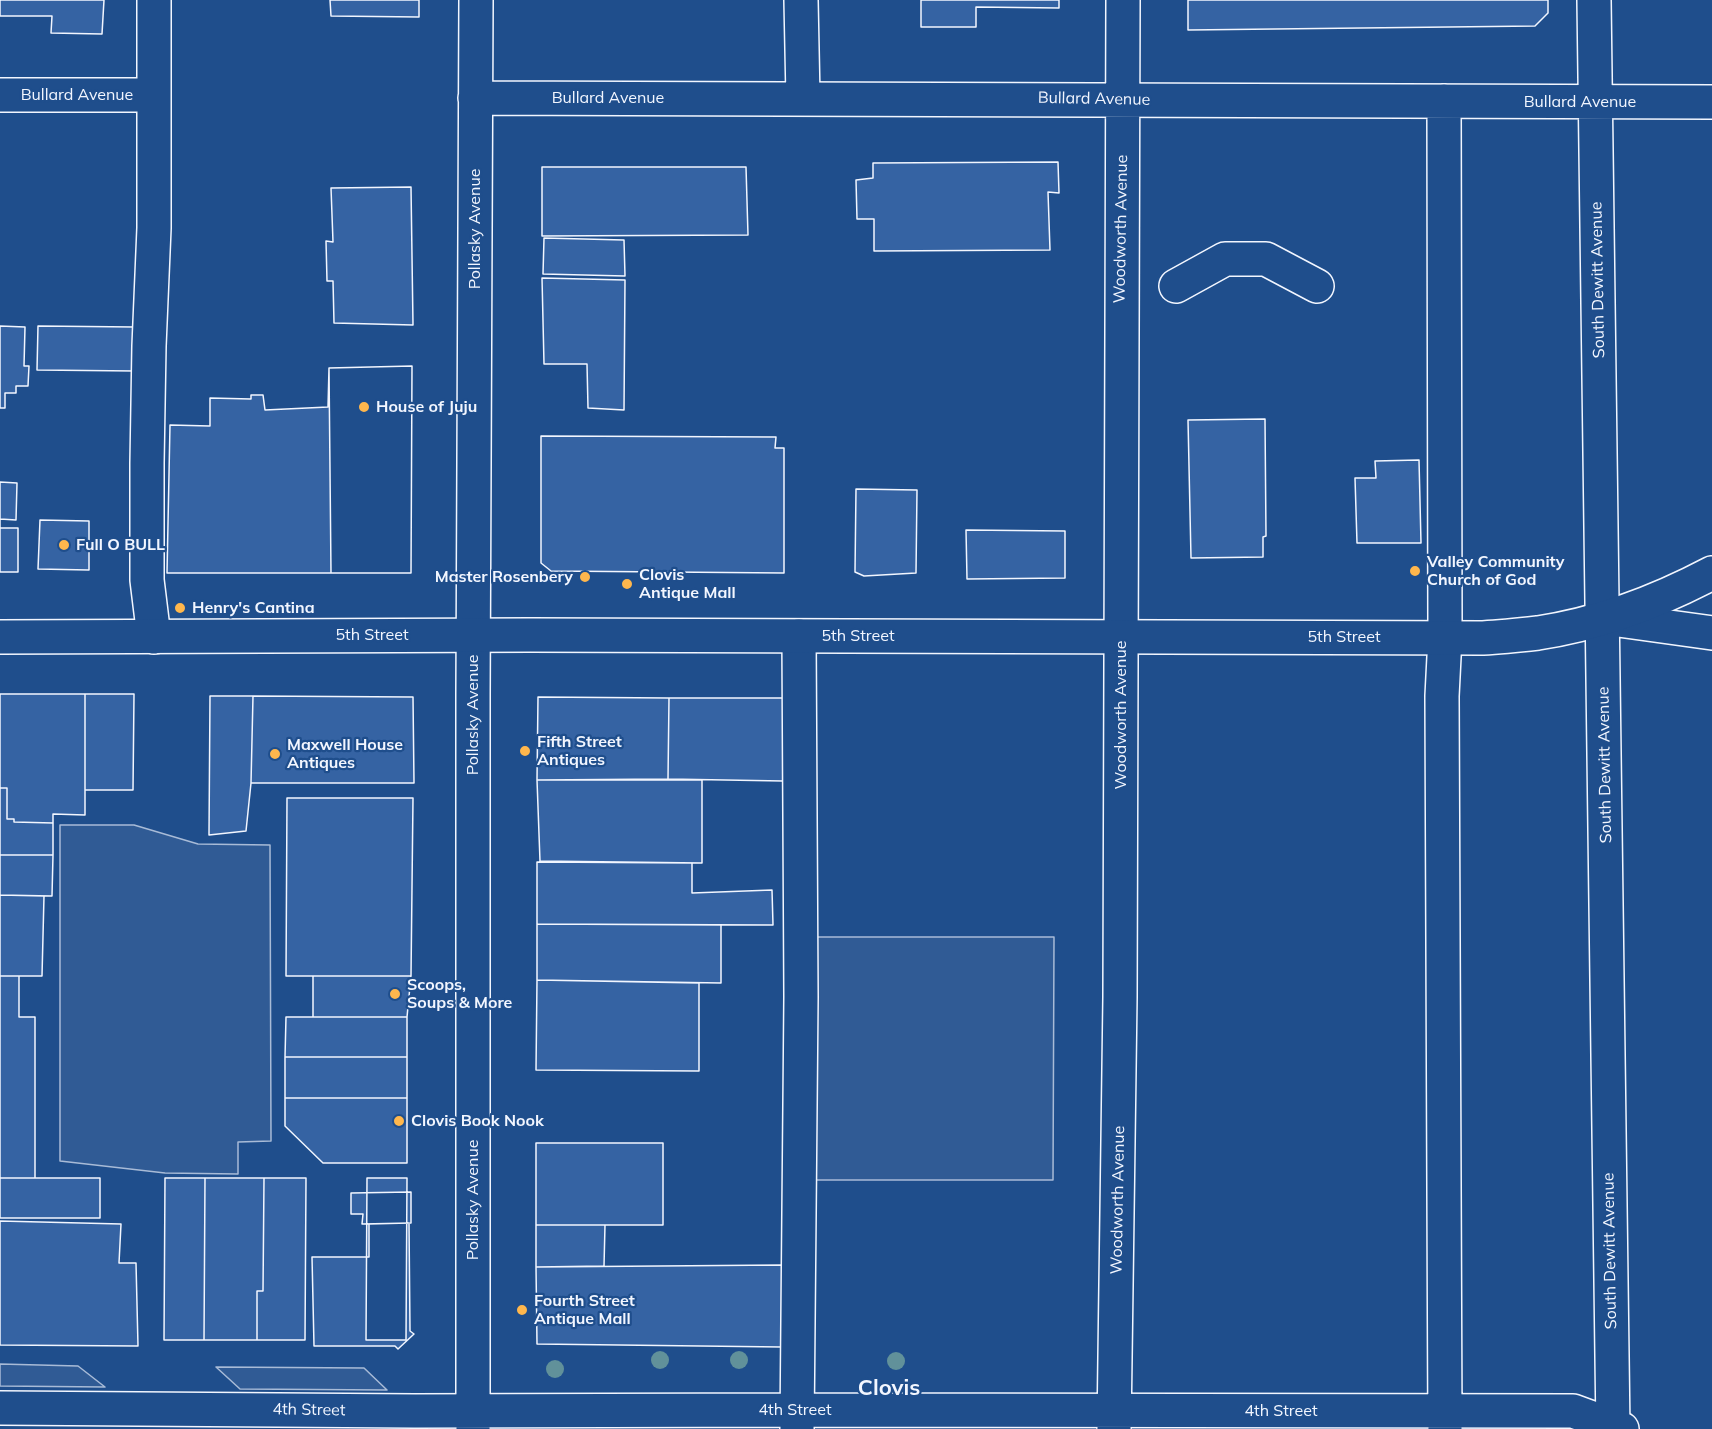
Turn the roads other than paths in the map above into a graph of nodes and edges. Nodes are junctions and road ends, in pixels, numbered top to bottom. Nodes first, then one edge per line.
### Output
1 (154, 0) edge
2 (476, 0) edge
3 (1123, 0) edge
4 (1594, 0) edge
5 (801, 1) edge
6 (0, 95) edge
7 (154, 95) junction
8 (475, 98) junction
9 (802, 98) junction
10 (1122, 100) junction
11 (1444, 101) junction
12 (1595, 102) junction
13 (1712, 102) edge
14 (1176, 286) dead end
15 (1317, 286) dead end
16 (1712, 573) edge
17 (1604, 618) junction
18 (1712, 633) edge
19 (474, 635) junction
20 (799, 636) junction
21 (0, 637) edge
22 (154, 637) junction
23 (1445, 637) junction
24 (1121, 638) junction
25 (0, 1408) edge
26 (149, 1419) edge
27 (797, 1419) edge
28 (473, 1420) edge
29 (1114, 1420) edge
30 (1445, 1420) edge
31 (1616, 1428) edge

1 - 7 street
2 - 8 street, Pollasky Avenue
3 - 10 street, Woodworth Avenue
4 - 12 street, South Dewitt Avenue
5 - 9 street
6 - 7 street, Bullard Avenue
7 - 22 street
8 - 9 street, Bullard Avenue
8 - 19 street, Pollasky Avenue
9 - 10 street, Bullard Avenue
10 - 11 street, Bullard Avenue
10 - 24 street, Woodworth Avenue
11 - 12 street, Bullard Avenue
11 - 23 street
12 - 13 street, Bullard Avenue
12 - 17 street, South Dewitt Avenue
14 - 15 street
16 - 17 street
17 - 18 street, 5th Street
17 - 23 street, 5th Street
17 - 31 street, South Dewitt Avenue
19 - 20 street, 5th Street
19 - 22 street, 5th Street
19 - 28 street, Pollasky Avenue
20 - 24 street, 5th Street
20 - 27 street
21 - 22 street, 5th Street
23 - 24 street, 5th Street
23 - 30 street
24 - 29 street, Woodworth Avenue
25 - 26 street, 4th Street
26 - 28 street, 4th Street
27 - 28 street, 4th Street
27 - 29 street, 4th Street
29 - 30 street, 4th Street
30 - 31 street, 4th Street

